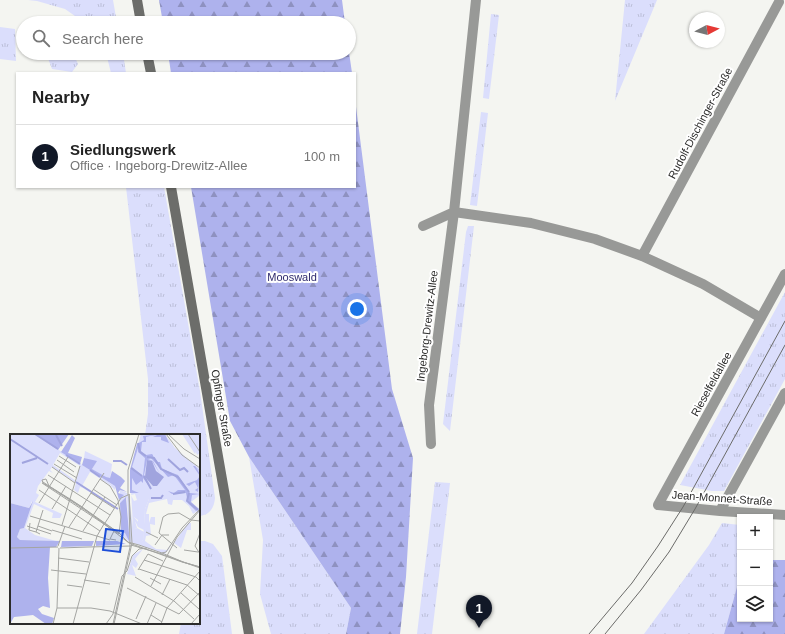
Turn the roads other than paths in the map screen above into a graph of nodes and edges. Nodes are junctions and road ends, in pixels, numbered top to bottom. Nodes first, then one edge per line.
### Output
1 (137, 0) edge
2 (476, 0) edge
3 (779, 2) dead end
4 (140, 16) edge
5 (148, 60) edge
6 (151, 72) edge
7 (171, 188) edge
8 (454, 212) junction
9 (423, 226) dead end
10 (642, 256) junction
11 (785, 274) edge
12 (761, 318) junction
13 (785, 393) edge
14 (431, 444) dead end
15 (658, 505) joint
16 (720, 511) junction
17 (785, 515) edge
18 (249, 634) edge

1 - 4 main road
2 - 8 street, Ingeborg-Drewitz-Allee
3 - 10 street, Rudolf-Dischinger-Straße
5 - 6 main road
7 - 18 main road, Opfinger Straße
8 - 9 street
8 - 10 street
8 - 14 street, Ingeborg-Drewitz-Allee
10 - 12 street
11 - 12 street, Rieselfeldallee
12 - 15 street, Rieselfeldallee
13 - 16 street
15 - 16 street, Jean-Monnet-Straße
16 - 17 street, Jean-Monnet-Straße

